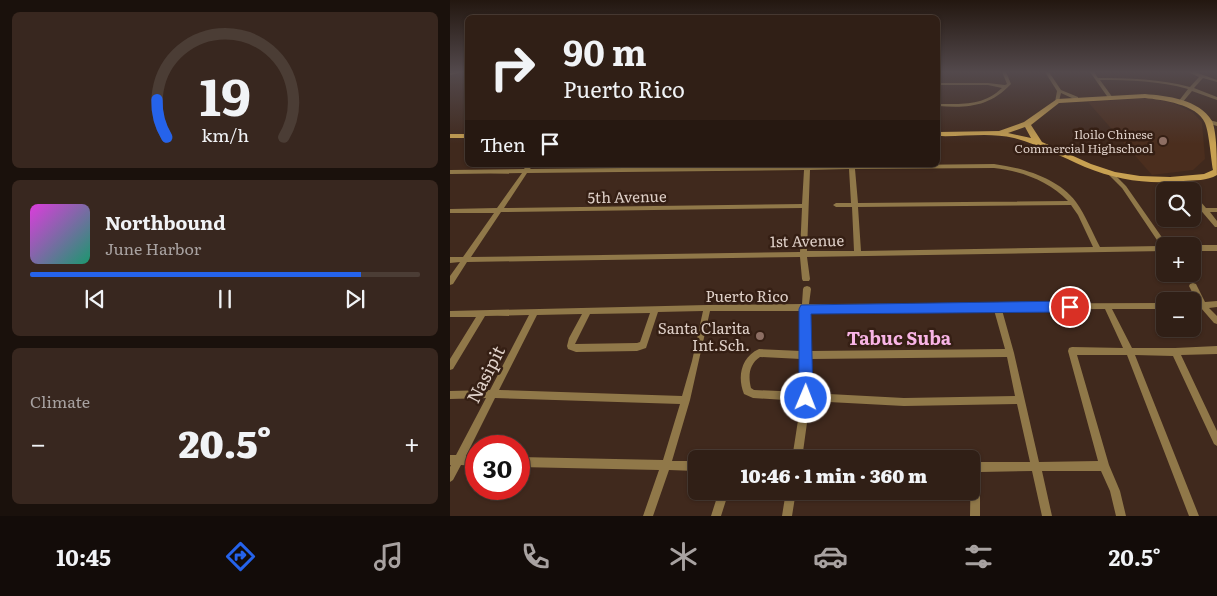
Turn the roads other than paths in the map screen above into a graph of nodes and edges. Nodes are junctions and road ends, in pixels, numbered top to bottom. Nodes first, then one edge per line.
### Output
1 (994, 96) edge
2 (1059, 96) edge
3 (1072, 96) edge
4 (1144, 96) edge
5 (1146, 96) edge
6 (1185, 96) edge
7 (1076, 98) junction
8 (1111, 98) joint
9 (1058, 101) junction
10 (1180, 102) junction
11 (940, 105) edge
12 (1213, 123) edge
13 (1027, 124) junction
14 (998, 133) junction
15 (940, 134) edge
16 (450, 136) edge
17 (465, 136) edge
18 (1038, 142) junction
19 (528, 167) edge
20 (807, 167) edge
21 (923, 167) edge
22 (940, 167) edge
23 (852, 168) junction
24 (525, 171) junction
25 (450, 172) edge
26 (1112, 174) junction
27 (1132, 178) junction
28 (1179, 179) junction
29 (1182, 182) edge
30 (1124, 187) junction
31 (1073, 203) junction
32 (836, 205) dead end
33 (1201, 205) edge
34 (805, 206) junction
35 (856, 206) junction
36 (498, 210) junction
37 (1206, 210) junction
38 (1217, 210) edge
39 (453, 211) edge
40 (450, 219) edge
41 (1217, 225) edge
42 (1158, 237) edge
43 (1156, 247) edge
44 (1201, 248) edge
45 (1217, 248) edge
46 (1098, 249) junction
47 (858, 253) junction
48 (803, 254) junction
49 (464, 259) junction
50 (450, 260) edge
51 (806, 279) dead end
52 (450, 282) edge
53 (1193, 286) dead end
54 (807, 289) dead end
55 (1217, 304) edge
56 (1107, 306) junction
57 (1156, 306) edge
58 (1203, 306) junction
59 (997, 307) junction
60 (707, 308) junction
61 (805, 309) junction
62 (656, 310) junction
63 (535, 312) junction
64 (588, 312) junction
65 (450, 314) edge
66 (482, 314) junction
67 (1217, 322) edge
68 (1217, 350) edge
69 (1129, 351) junction
70 (1175, 352) junction
71 (1010, 353) junction
72 (806, 355) junction
73 (450, 366) edge
74 (493, 394) junction
75 (450, 395) edge
76 (806, 398) junction
77 (686, 400) junction
78 (1020, 400) junction
79 (1217, 441) edge
80 (798, 450) edge
81 (454, 460) edge
82 (530, 462) edge
83 (666, 466) junction
84 (688, 466) edge
85 (1104, 466) junction
86 (980, 467) edge
87 (1036, 467) junction
88 (450, 477) edge
89 (721, 500) edge
90 (790, 500) edge
91 (974, 500) edge
92 (648, 516) edge
93 (716, 516) edge
94 (787, 516) edge
95 (974, 516) edge
96 (1047, 516) edge
97 (1121, 516) edge
98 (1194, 516) edge

1 - 11 street
2 - 9 street
3 - 7 street
4 - 8 street
5 - 10 street
6 - 10 street
7 - 8 street
7 - 9 street
9 - 13 street
10 - 12 street
12 - 28 street
13 - 14 street
13 - 18 street
14 - 15 street
14 - 18 street
16 - 17 street
18 - 26 street
19 - 24 street
20 - 23 street
20 - 24 street
20 - 34 street
21 - 23 street
22 - 31 street
23 - 35 street
24 - 25 street
24 - 36 street
26 - 27 street
26 - 30 street
27 - 28 street
27 - 30 street
28 - 29 street
30 - 42 street
31 - 35 street
31 - 46 street
32 - 35 street
33 - 37 street
34 - 36 street, 5th Avenue
34 - 48 street
35 - 47 street
36 - 39 street, 5th Avenue
36 - 49 street
37 - 38 street
37 - 41 street
39 - 40 street
43 - 46 street, 1st Avenue
44 - 45 street
46 - 47 street, 1st Avenue
47 - 48 street, 1st Avenue
48 - 49 street, 1st Avenue
48 - 51 street
49 - 50 street, 1st Avenue
49 - 52 street
53 - 58 street
54 - 61 street
55 - 58 street
56 - 57 street, Puerto Rico
56 - 59 street, Puerto Rico
56 - 69 street
58 - 67 street
59 - 61 street, Puerto Rico
59 - 71 street
60 - 61 street, Puerto Rico
60 - 62 street, Puerto Rico
60 - 77 street
61 - 72 street
62 - 64 street, Puerto Rico
62 - 64 street
63 - 64 street, Puerto Rico
63 - 66 street, Puerto Rico
63 - 74 street, Nasipit
65 - 66 street, Puerto Rico
66 - 73 street
68 - 70 street
69 - 70 street
69 - 85 street
69 - 98 street
70 - 79 street
71 - 72 street
71 - 78 street
72 - 76 street
72 - 76 street
74 - 75 street
74 - 77 street
74 - 81 street, Nasipit
76 - 78 street
76 - 80 street
77 - 83 street
78 - 87 street
81 - 88 street, Nasipit
82 - 83 street
83 - 84 street
83 - 92 street
85 - 87 street
85 - 97 street
86 - 87 street
87 - 96 street
89 - 93 street
90 - 94 street
91 - 95 street

